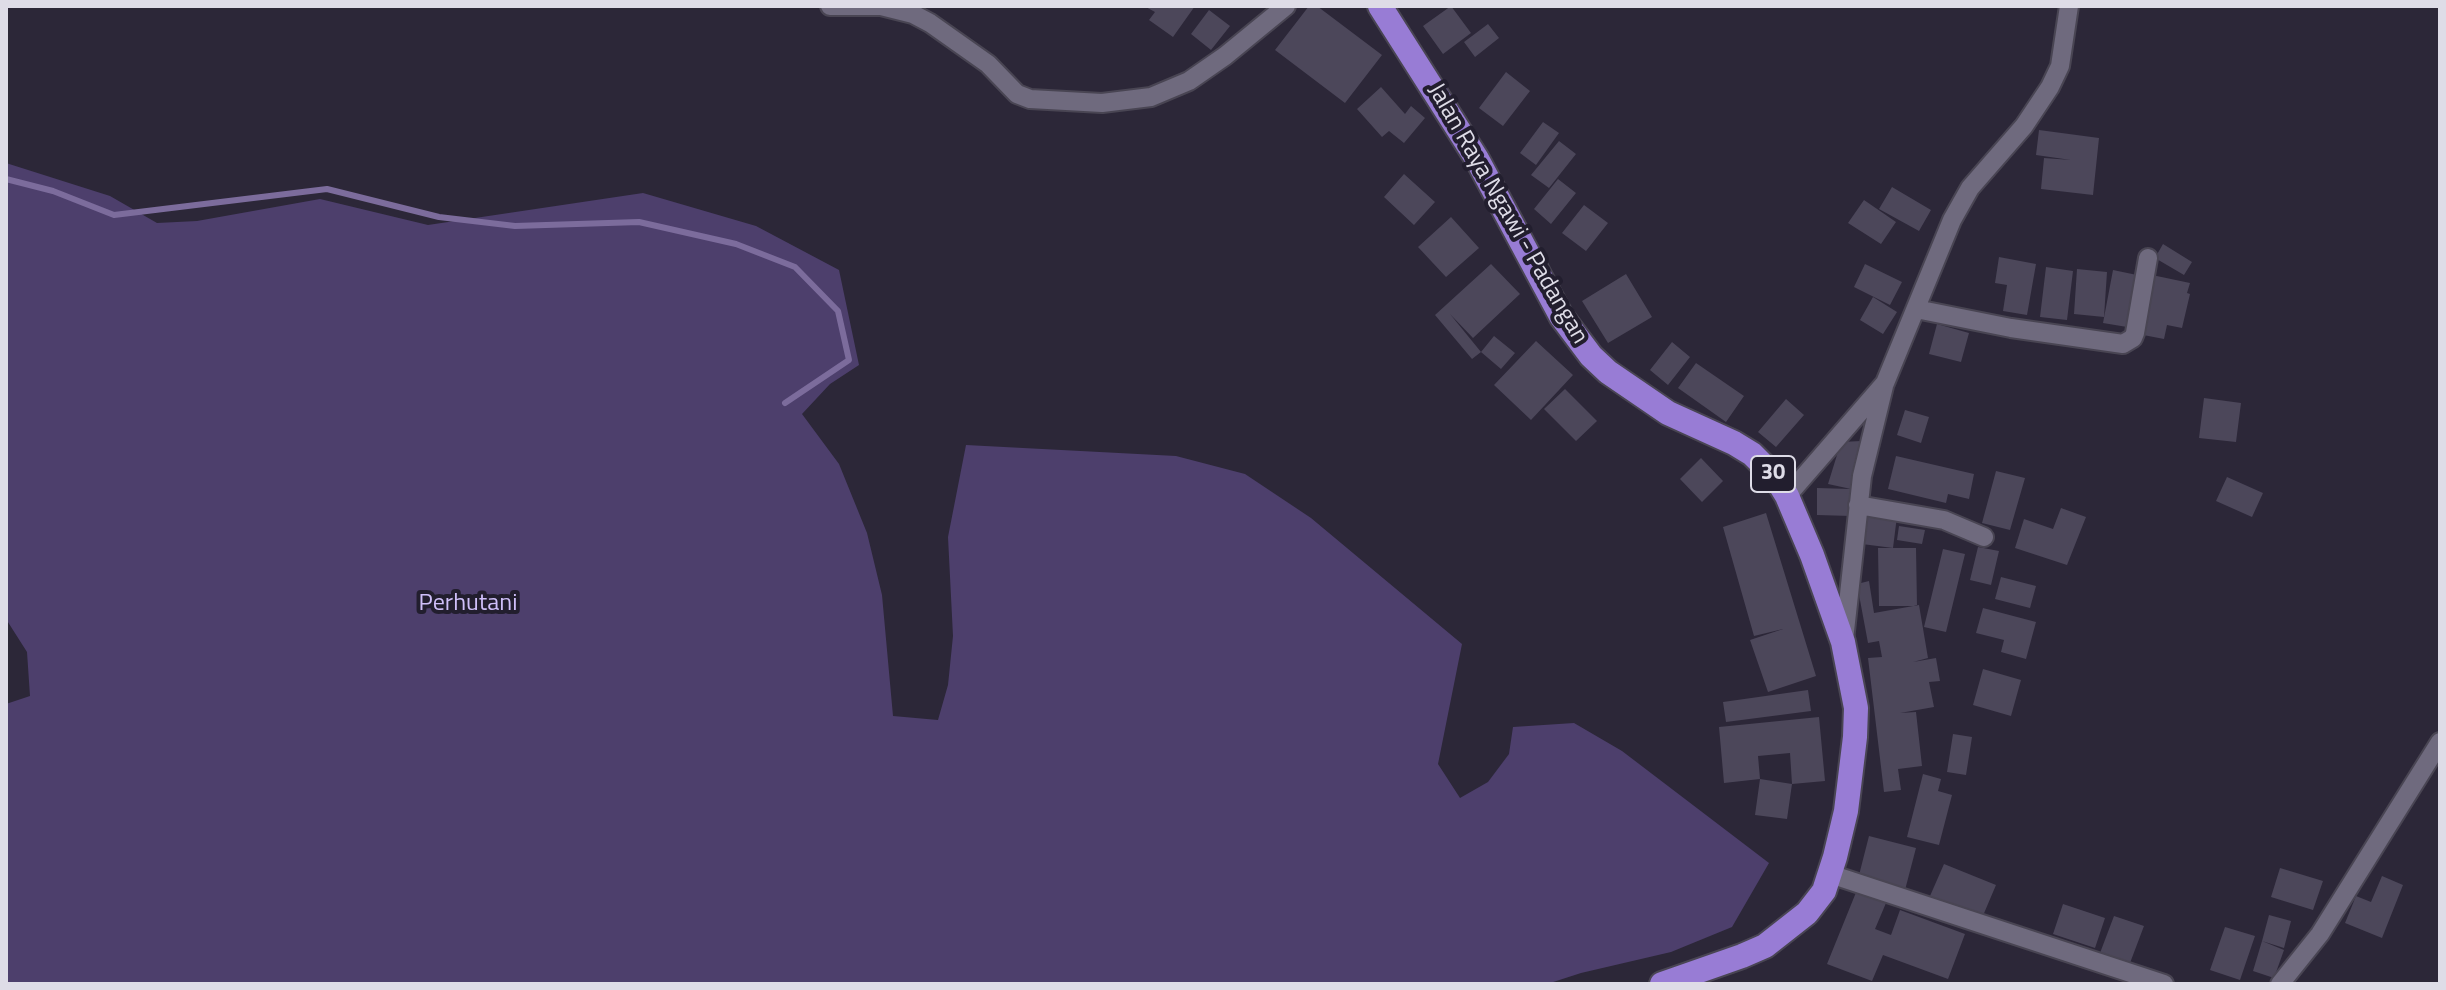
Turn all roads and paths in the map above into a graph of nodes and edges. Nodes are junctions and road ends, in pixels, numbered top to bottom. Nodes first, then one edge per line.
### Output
1 (830, 6) edge
2 (1286, 6) edge
3 (1381, 6) edge
4 (2069, 6) edge
5 (2148, 258) dead end
6 (1916, 309) junction
7 (1885, 383) junction
8 (1787, 496) junction
9 (1858, 505) junction
10 (1984, 537) dead end
11 (1843, 642) junction
12 (2440, 742) edge
13 (1830, 874) junction
14 (1662, 984) edge
15 (2164, 984) edge
16 (2280, 984) edge

1 - 2 street
3 - 8 highway, Jalan Raya Ngawi - Padangan / 30
4 - 6 street
5 - 6 street
6 - 7 street
7 - 8 street
7 - 9 street
8 - 11 highway, Jalan Raya Ngawi - Padangan / 30
9 - 10 street
9 - 11 street
11 - 13 highway, Jalan Raya Ngawi - Padangan / 30
12 - 16 street
13 - 14 highway, Jalan Raya Ngawi - Padangan / 30
13 - 15 street

